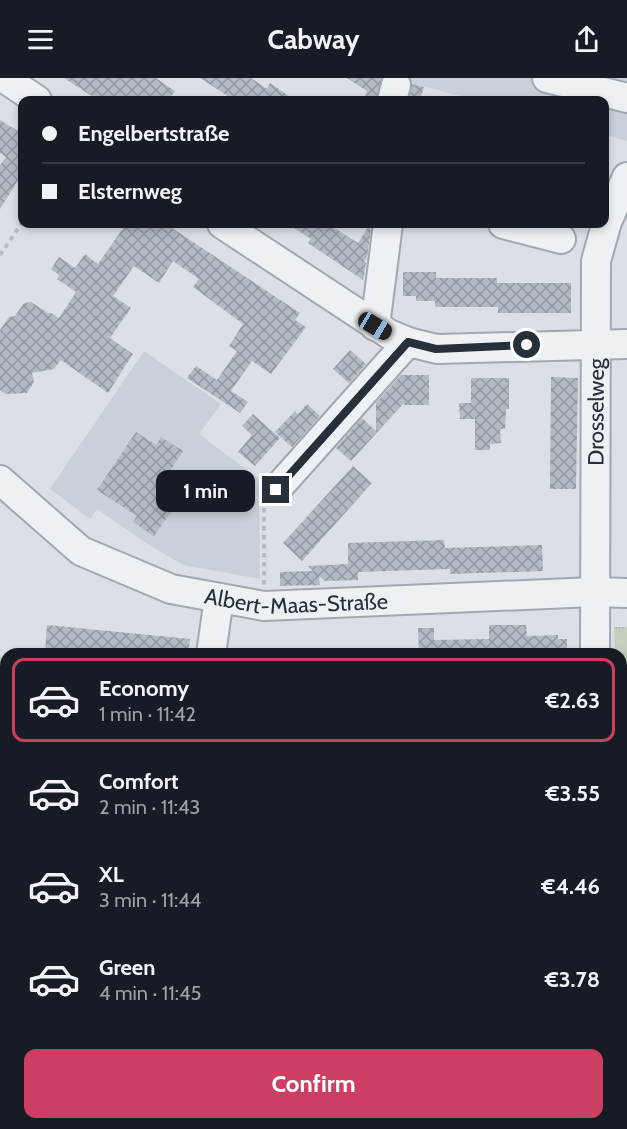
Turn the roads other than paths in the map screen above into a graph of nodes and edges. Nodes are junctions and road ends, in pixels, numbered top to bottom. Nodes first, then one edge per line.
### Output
1 (4, 78) edge
2 (548, 78) edge
3 (31, 96) edge
4 (627, 98) edge
5 (627, 177) edge
6 (609, 218) edge
7 (228, 228) edge
8 (387, 228) edge
9 (518, 228) edge
10 (605, 228) edge
11 (561, 239) dead end
12 (375, 326) junction
13 (408, 342) junction
14 (595, 343) junction
15 (627, 344) edge
16 (0, 480) edge
17 (276, 490) road end
18 (594, 592) junction
19 (627, 593) edge
20 (219, 598) junction
21 (212, 648) edge
22 (595, 648) edge

1 - 3 street
2 - 4 street
5 - 6 street, Drosselweg
7 - 12 street
8 - 12 street
9 - 11 street
10 - 14 street, Drosselweg
12 - 13 street
13 - 14 street
13 - 17 street
14 - 15 street
14 - 18 street, Drosselweg
16 - 20 street, Albert-Maas-Straße
18 - 19 street, Albert-Maas-Straße
18 - 20 street, Albert-Maas-Straße
18 - 22 street, Drosselweg
20 - 21 street

